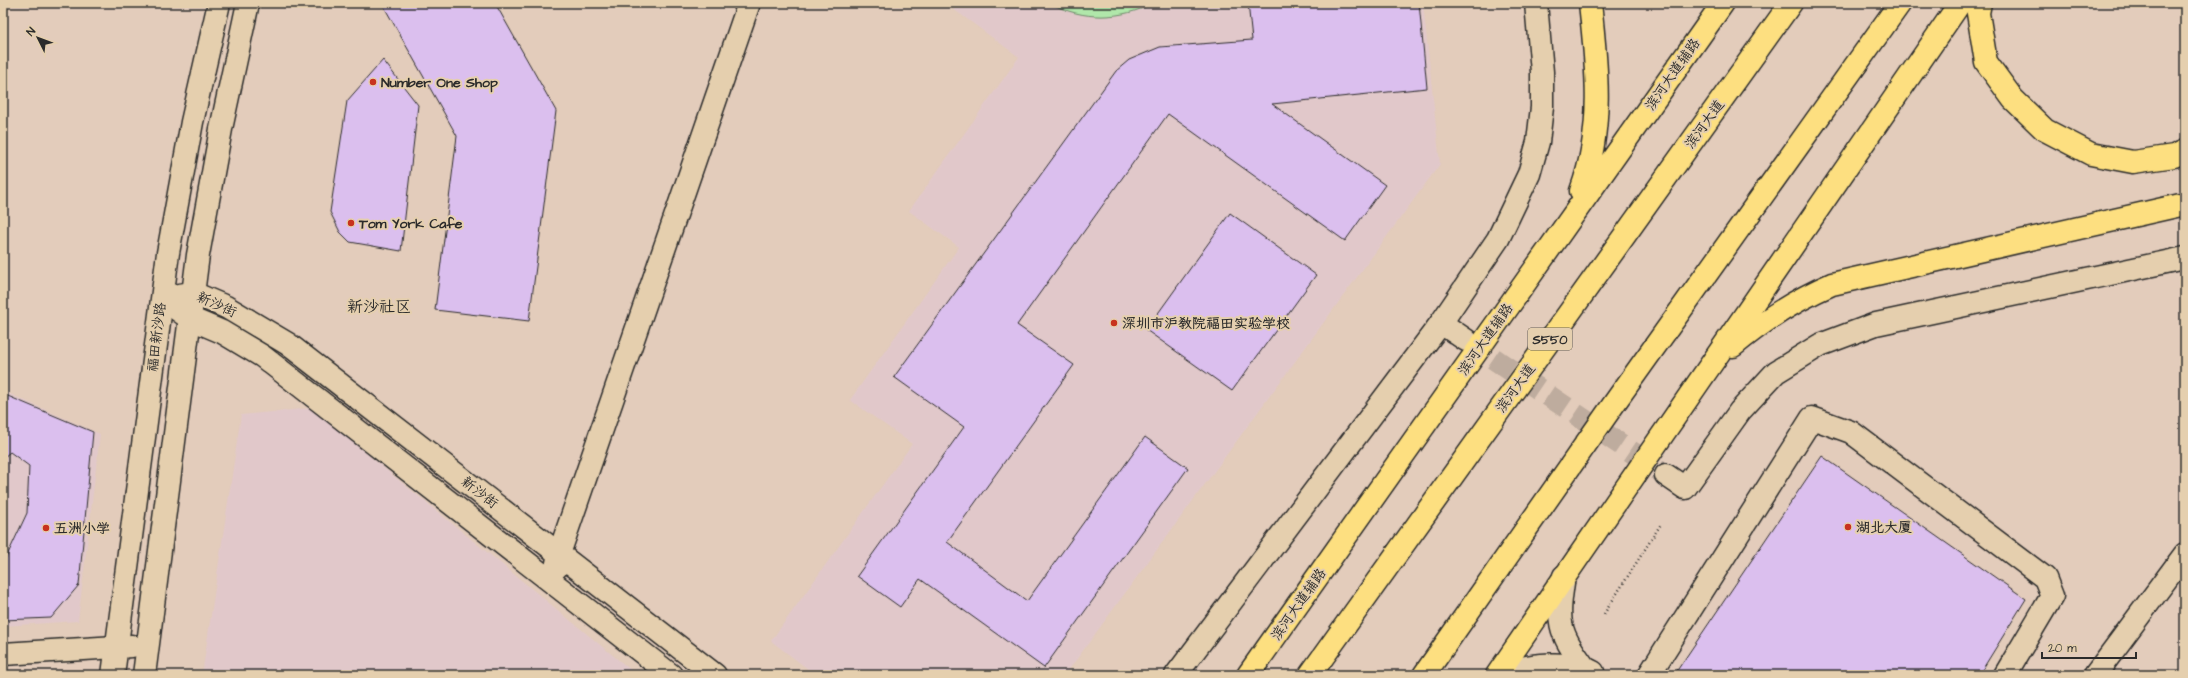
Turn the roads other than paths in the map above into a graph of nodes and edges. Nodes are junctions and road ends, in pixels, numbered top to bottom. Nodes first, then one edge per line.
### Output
1 (219, 3) edge
2 (248, 3) edge
3 (749, 3) edge
4 (1536, 3) edge
5 (1590, 3) edge
6 (1723, 3) edge
7 (1791, 3) edge
8 (1900, 3) edge
9 (1960, 3) edge
10 (1980, 3) edge
11 (2185, 151) edge
12 (2185, 204) edge
13 (1574, 212) junction
14 (2185, 258) edge
15 (193, 293) junction
16 (161, 298) junction
17 (190, 318) junction
18 (1441, 323) junction
19 (1466, 340) tunnel mouth
20 (1712, 363) junction
21 (1666, 475) tunnel mouth
22 (559, 554) junction
23 (2185, 554) edge
24 (1564, 576) junction
25 (554, 583) junction
26 (148, 645) junction
27 (117, 647) junction
28 (3, 654) edge
29 (1592, 671) edge
30 (114, 675) edge
31 (144, 675) edge
32 (671, 675) edge
33 (715, 675) edge
34 (1176, 675) edge
35 (1248, 675) edge
36 (1310, 675) edge
37 (1424, 675) edge
38 (1497, 675) edge
39 (1507, 675) edge
40 (1650, 675) edge
41 (2005, 675) edge
42 (2095, 675) edge

1 - 16 street, 福田新沙路
2 - 15 street
3 - 22 street
4 - 18 street
5 - 13 main road
6 - 13 main road, 滨河大道辅路
7 - 36 main road, 滨河大道 / S550
8 - 37 main road
9 - 20 main road
10 - 11 main road
12 - 20 main road
13 - 35 main road, 滨河大道辅路
14 - 21 street
15 - 16 street, 新沙街
15 - 17 street
15 - 22 street, 新沙街
16 - 17 street, 新沙街
16 - 27 street, 福田新沙路
17 - 25 street, 新沙街
17 - 26 street
18 - 19 street
18 - 34 street
20 - 24 main road
22 - 25 street
22 - 33 street, 新沙街
23 - 42 street
24 - 29 street
24 - 38 main road
25 - 32 street, 新沙街
26 - 27 street
26 - 31 street
27 - 28 street
27 - 30 street, 福田新沙路
29 - 39 street
40 - 41 street

